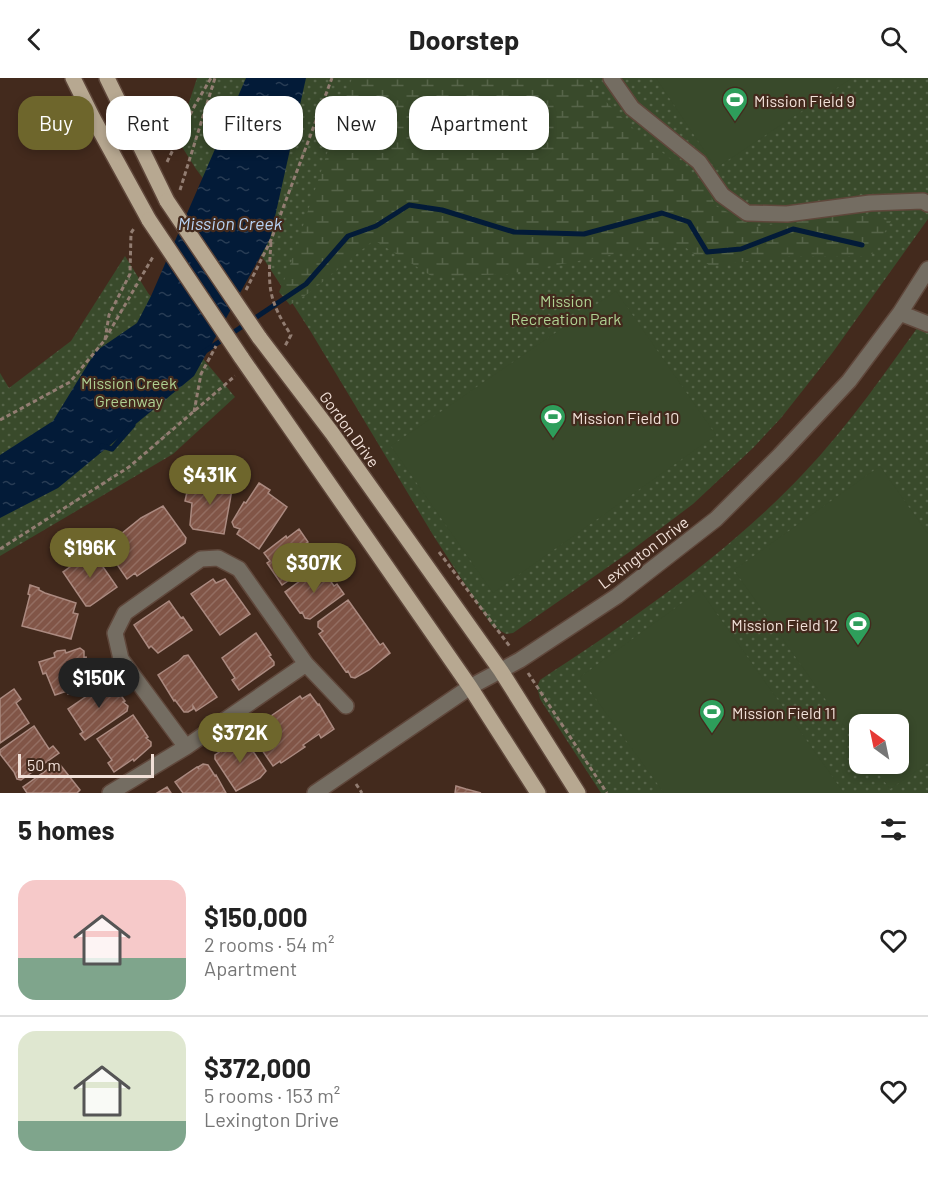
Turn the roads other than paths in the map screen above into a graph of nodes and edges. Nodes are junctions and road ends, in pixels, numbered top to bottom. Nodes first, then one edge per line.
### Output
1 (73, 78) edge
2 (107, 78) edge
3 (611, 78) edge
4 (928, 204) edge
5 (928, 269) edge
6 (900, 313) junction
7 (928, 324) edge
8 (306, 663) junction
9 (501, 671) junction
10 (470, 687) junction
11 (346, 706) dead end
12 (186, 747) junction
13 (110, 793) edge
14 (315, 793) edge
15 (537, 793) edge
16 (578, 793) edge

1 - 10 main road, bridge
2 - 9 main road, Gordon Drive, bridge
3 - 4 street
5 - 6 street, Lexington Drive
6 - 7 street
6 - 9 street, Lexington Drive
8 - 11 street
8 - 12 street
8 - 12 street
9 - 10 street, Lexington Drive
9 - 16 main road, Gordon Drive
10 - 14 street, Lexington Drive
10 - 15 main road
12 - 13 street

